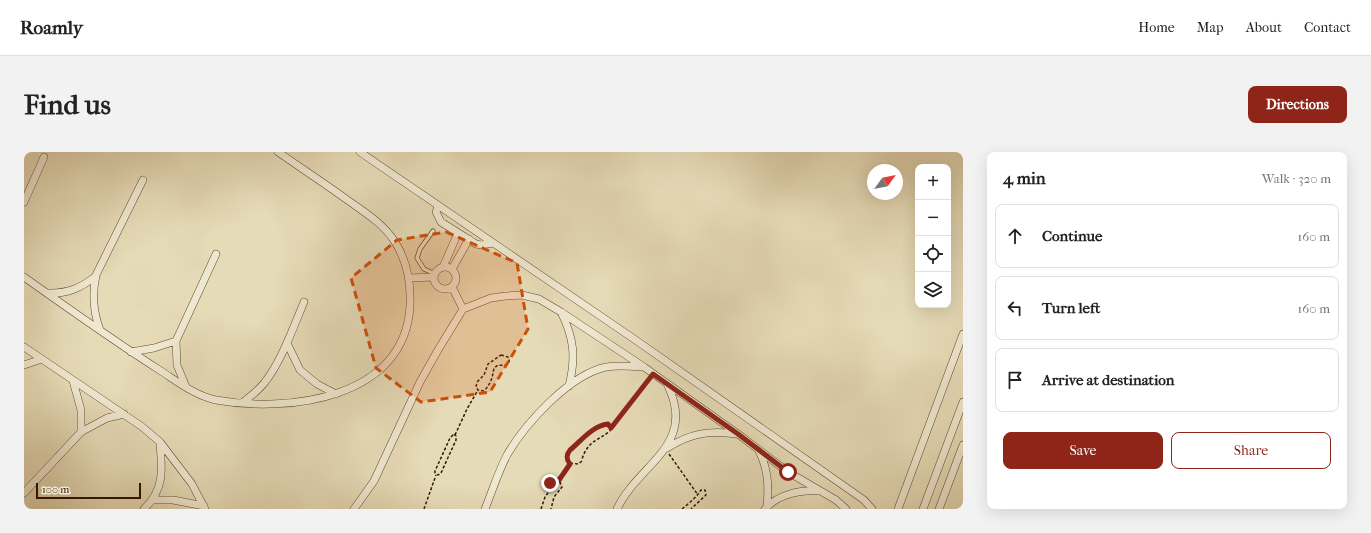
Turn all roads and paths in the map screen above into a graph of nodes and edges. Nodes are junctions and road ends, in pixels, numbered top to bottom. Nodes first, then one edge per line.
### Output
1 (278, 152) edge
2 (360, 152) edge
3 (44, 157) dead end
4 (143, 180) dead end
5 (24, 202) edge
6 (438, 206) junction
7 (433, 231) dead end
8 (458, 233) junction
9 (469, 240) junction
10 (493, 243) junction
11 (216, 254) dead end
12 (443, 267) junction
13 (452, 269) junction
14 (96, 275) junction
15 (434, 276) junction
16 (24, 277) edge
17 (409, 278) junction
18 (452, 287) junction
19 (47, 293) junction
20 (304, 302) dead end
21 (463, 309) junction
22 (561, 312) junction
23 (100, 330) junction
24 (963, 334) edge
25 (176, 341) junction
26 (287, 343) junction
27 (24, 347) edge
28 (131, 352) junction
29 (42, 359) junction
30 (24, 365) edge
31 (644, 367) junction
32 (653, 374) junction
33 (73, 381) junction
34 (667, 384) junction
35 (570, 386) junction
36 (186, 387) junction
37 (478, 390) junction
38 (336, 394) junction
39 (963, 402) edge
40 (242, 403) junction
41 (124, 414) junction
42 (611, 428) junction
43 (81, 432) junction
44 (738, 434) junction
45 (455, 435) junction
46 (160, 442) junction
47 (963, 445) edge
48 (665, 449) junction
49 (758, 449) junction
50 (570, 464) junction
51 (436, 474) junction
52 (559, 480) junction
53 (821, 491) junction
54 (24, 493) edge
55 (698, 495) junction
56 (153, 500) junction
57 (205, 508) edge
58 (766, 508) edge
59 (144, 509) edge
60 (354, 509) edge
61 (424, 509) edge
62 (485, 509) edge
63 (541, 509) edge
64 (551, 509) edge
65 (616, 509) edge
66 (682, 509) edge
67 (691, 509) edge
68 (846, 509) edge
69 (872, 509) edge
70 (898, 509) edge
71 (923, 509) edge
72 (939, 509) edge

1 - 17 street
2 - 6 street
3 - 5 street
4 - 14 street
6 - 8 street
6 - 10 street
7 - 15 lane
8 - 9 street
8 - 12 street
9 - 10 street
9 - 13 street
10 - 69 street
11 - 25 street
12 - 13 street
12 - 15 street
13 - 18 street
14 - 19 street
14 - 23 street
15 - 17 street
15 - 18 street
16 - 19 street
17 - 38 street
18 - 21 street
19 - 23 street
20 - 26 street
21 - 22 street
21 - 60 street
22 - 31 street
22 - 35 street
23 - 28 street
24 - 70 street
25 - 28 street
25 - 36 street
26 - 38 street
26 - 40 street
27 - 29 street
28 - 36 street
29 - 30 street
29 - 33 street
31 - 32 street
31 - 35 street
32 - 34 street
32 - 42 path
33 - 41 street
33 - 43 street
34 - 44 street
34 - 48 street
35 - 62 street
36 - 40 street
37 - 37 path
37 - 45 path
38 - 40 street
39 - 71 street
41 - 43 street
41 - 46 street
42 - 50 path
42 - 50 path
43 - 54 street
44 - 48 street
44 - 49 street
45 - 51 path
45 - 51 path
46 - 56 street
46 - 57 street
47 - 72 street
48 - 55 path
48 - 65 street
49 - 53 street
49 - 58 street
50 - 52 path
51 - 61 path
52 - 63 path
52 - 64 path
53 - 58 street
53 - 68 street
55 - 66 path
55 - 67 path
56 - 57 street
56 - 59 street

